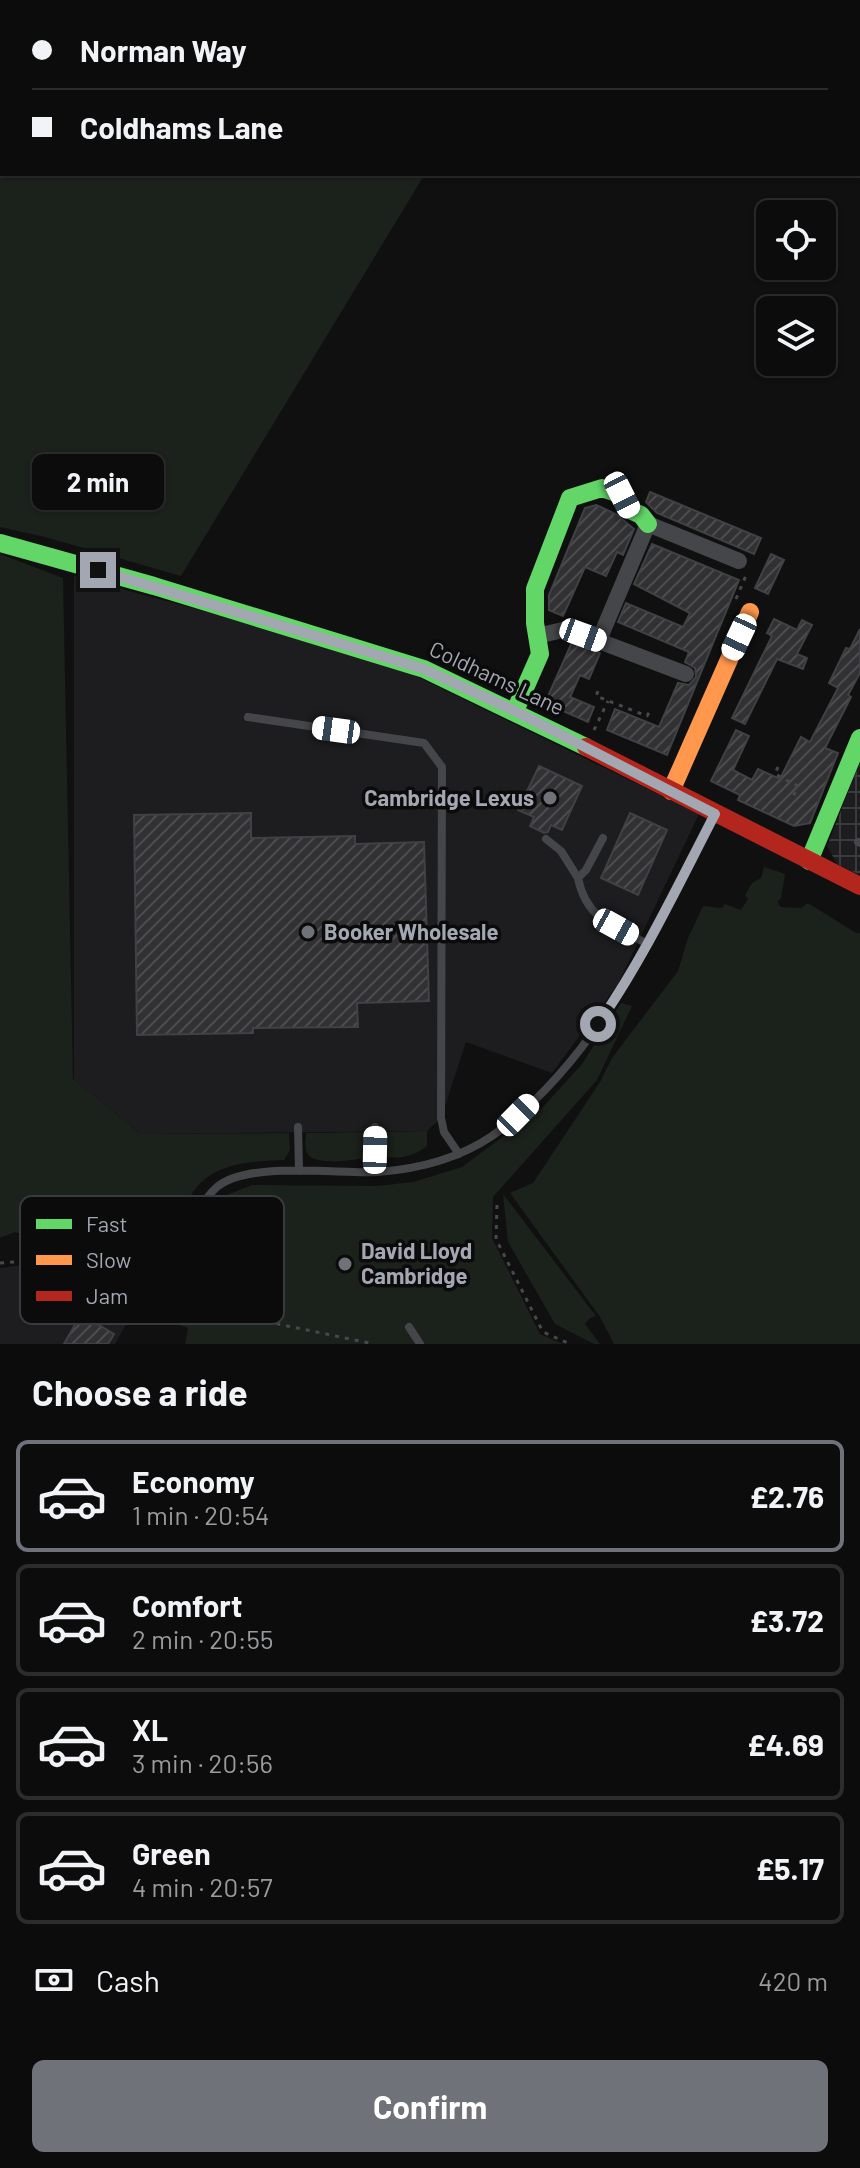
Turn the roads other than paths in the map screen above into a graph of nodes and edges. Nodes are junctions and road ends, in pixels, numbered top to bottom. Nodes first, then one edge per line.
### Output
1 (648, 524) junction
2 (0, 543) edge
3 (739, 561) dead end
4 (750, 612) dead end
5 (537, 636) junction
6 (599, 640) junction
7 (686, 674) dead end
8 (515, 711) junction
9 (248, 717) dead end
10 (860, 738) edge
11 (671, 791) junction
12 (715, 814) junction
13 (603, 838) dead end
14 (546, 839) dead end
15 (809, 861) junction
16 (578, 878) junction
17 (860, 886) edge
18 (648, 944) junction
19 (298, 1127) dead end
20 (375, 1127) dead end
21 (459, 1154) junction
22 (299, 1171) junction
23 (375, 1172) junction
24 (209, 1196) edge
25 (409, 1327) dead end
26 (420, 1344) edge

1 - 3 street
1 - 5 street
1 - 6 street
2 - 8 street, Coldhams Lane
4 - 11 street
5 - 6 street
5 - 8 street
6 - 7 street
8 - 11 street, Coldhams Lane
9 - 21 lane
10 - 15 street
11 - 12 street, Coldhams Lane
12 - 15 street, Coldhams Lane
12 - 18 lane
13 - 16 lane
14 - 16 lane
15 - 17 street, Coldhams Lane
16 - 18 lane
18 - 21 lane
19 - 22 lane
20 - 23 lane
21 - 23 lane
22 - 23 lane
22 - 24 lane
25 - 26 lane

